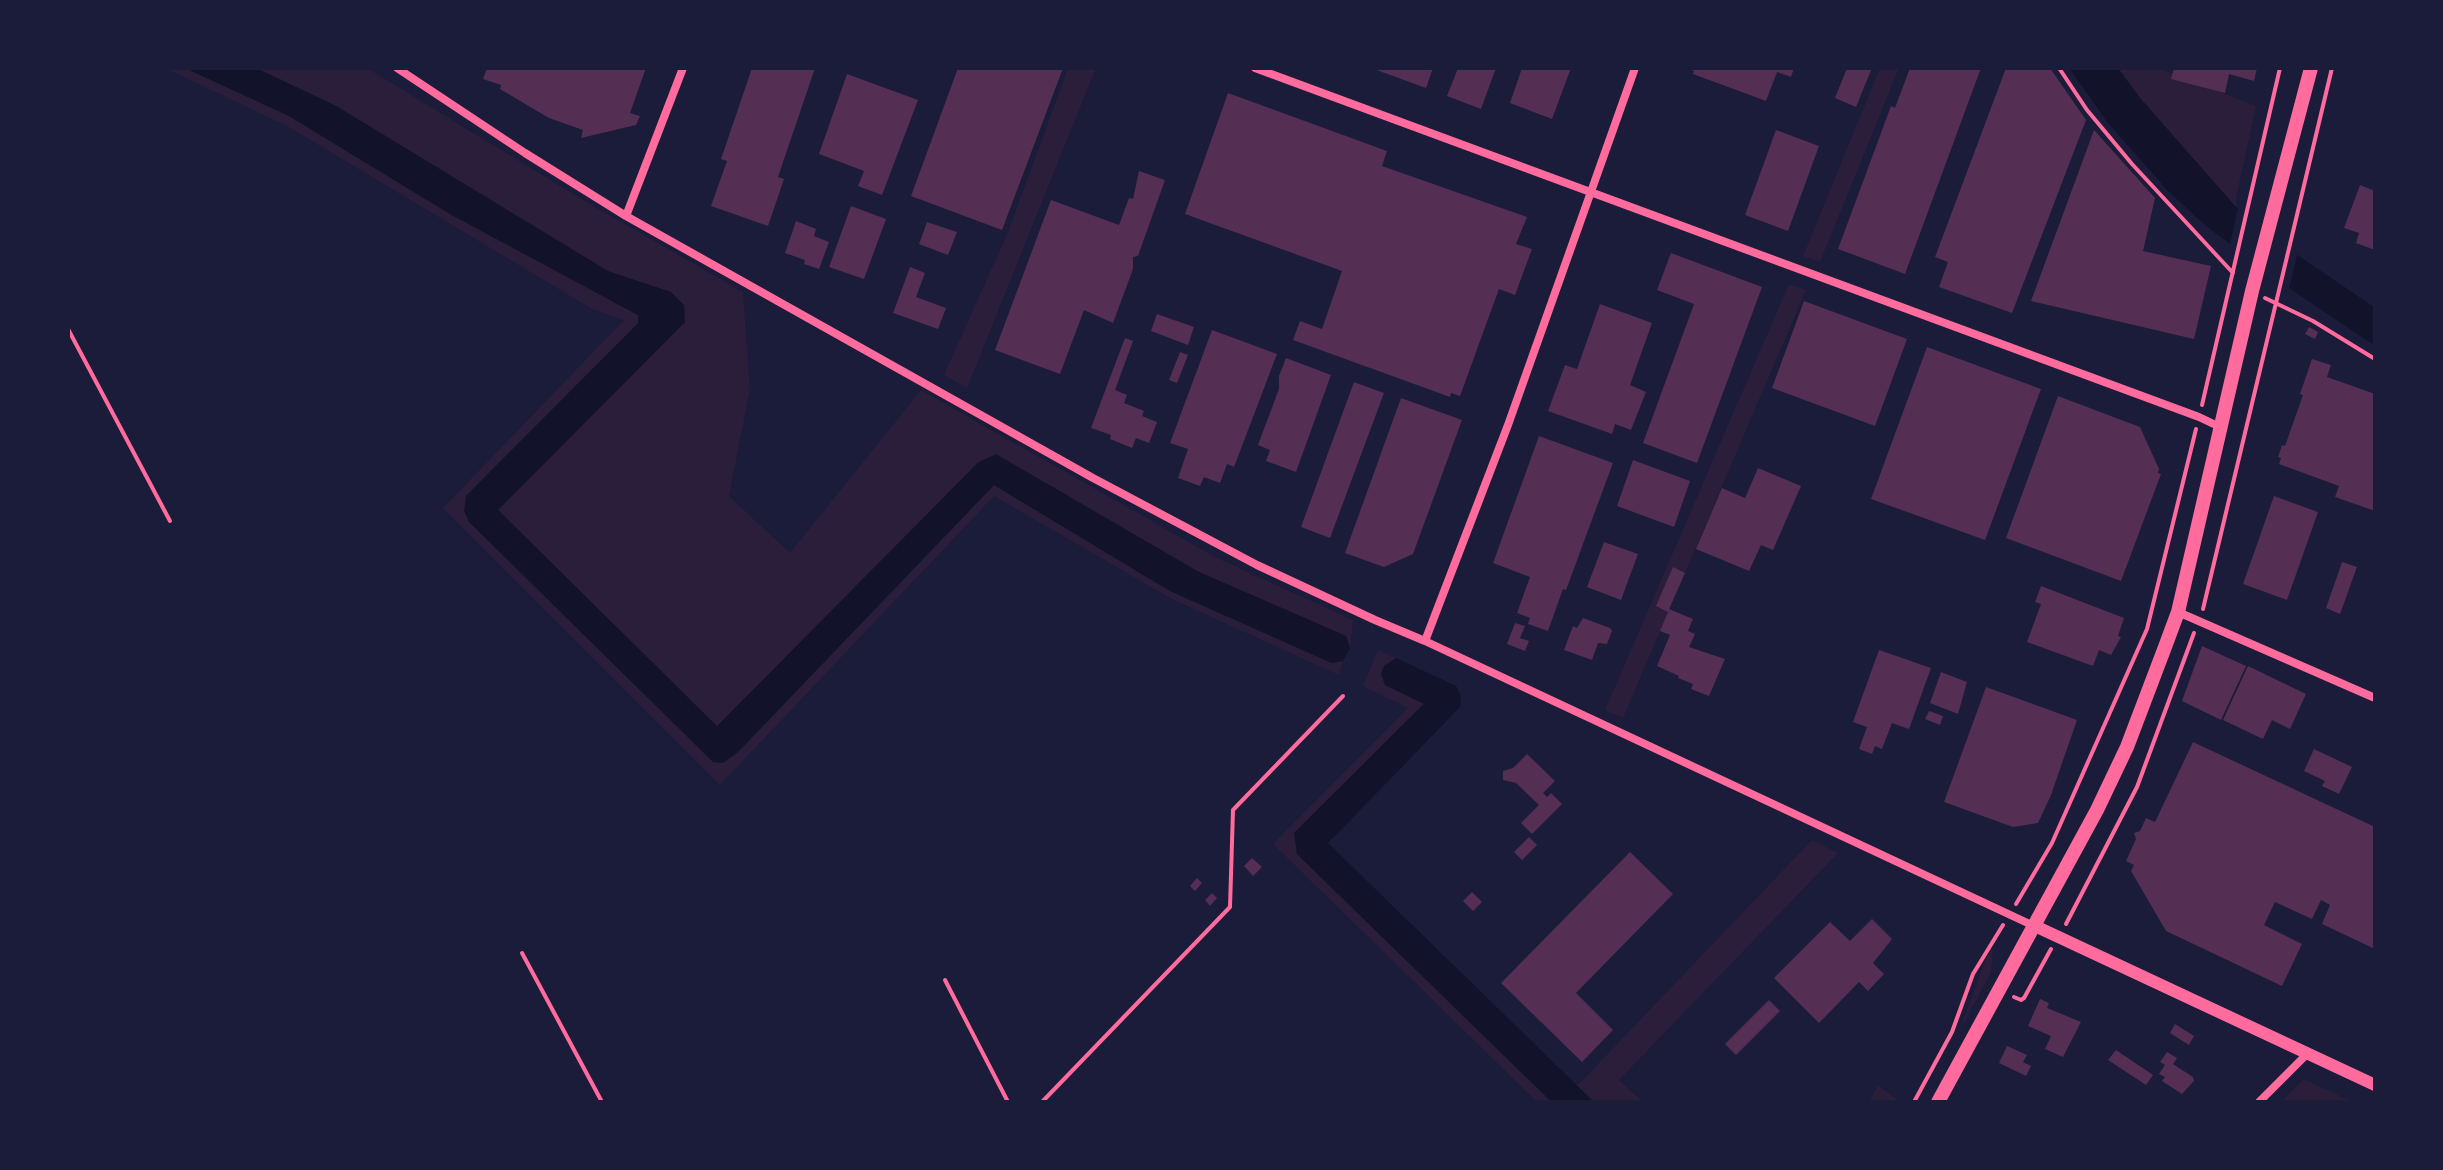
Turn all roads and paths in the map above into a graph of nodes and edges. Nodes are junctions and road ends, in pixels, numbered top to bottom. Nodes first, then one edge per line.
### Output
1 (397, 68) edge
2 (683, 68) edge
3 (1255, 68) edge
4 (1635, 68) edge
5 (2059, 68) edge
6 (2280, 68) edge
7 (2311, 68) edge
8 (2332, 68) edge
9 (1590, 192) junction
10 (626, 216) junction
11 (2233, 273) junction
12 (2252, 291) junction
13 (2279, 292) dead end
14 (68, 329) edge
15 (2375, 359) edge
16 (2199, 417) junction
17 (2220, 427) junction
18 (170, 521) dead end
19 (2178, 612) junction
20 (1425, 641) junction
21 (1343, 696) dead end
22 (2375, 698) edge
23 (2009, 916) junction
24 (2035, 926) junction
25 (522, 953) dead end
26 (945, 980) dead end
27 (2307, 1054) junction
28 (2375, 1085) edge
29 (602, 1102) edge
30 (1008, 1102) edge
31 (1042, 1102) edge
32 (1914, 1102) edge
33 (1938, 1102) edge
34 (2259, 1102) edge

1 - 10 street
2 - 10 street
3 - 9 street
4 - 9 street
5 - 11 path
6 - 11 path
7 - 12 main road
8 - 13 path
9 - 16 street
9 - 20 street
10 - 20 street
11 - 12 path
11 - 16 path
12 - 15 path
12 - 17 main road
14 - 18 path
16 - 17 street
16 - 23 path
17 - 19 main road
19 - 22 street
19 - 24 main road
20 - 23 street
21 - 31 path
23 - 24 street
23 - 32 path
24 - 27 street
24 - 33 main road
25 - 29 path
26 - 30 path
27 - 28 street
27 - 34 street

